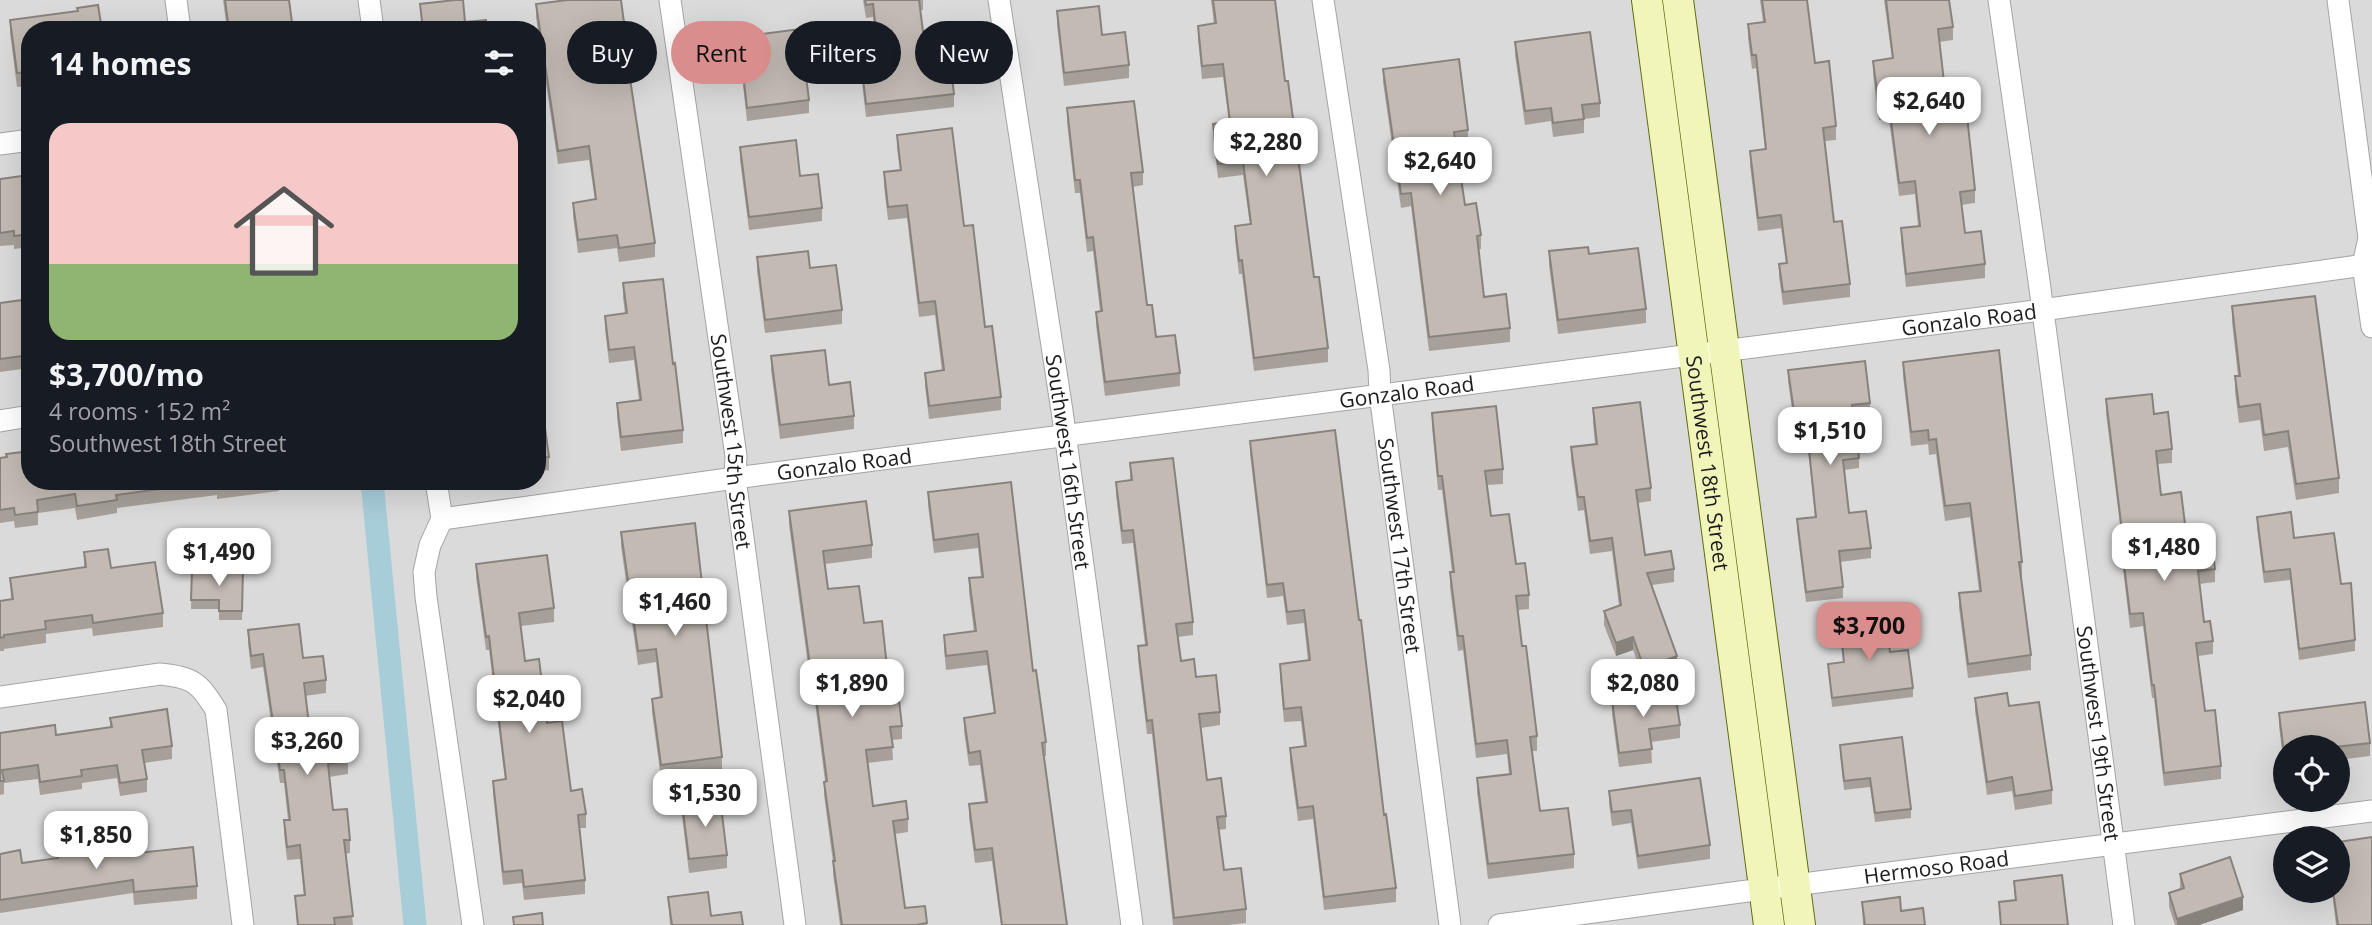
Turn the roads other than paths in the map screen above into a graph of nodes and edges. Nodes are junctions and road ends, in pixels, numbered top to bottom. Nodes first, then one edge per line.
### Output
1 (176, 0) edge
2 (369, 0) edge
3 (670, 0) edge
4 (999, 0) edge
5 (1323, 0) edge
6 (1647, 0) edge
7 (1678, 0) edge
8 (1998, 0) edge
9 (2338, 0) edge
10 (179, 21) edge
11 (372, 21) edge
12 (21, 141) edge
13 (0, 144) edge
14 (2368, 265) edge
15 (2042, 310) junction
16 (2372, 327) edge
17 (1724, 349) junction
18 (1693, 353) junction
19 (1380, 394) junction
20 (21, 418) edge
21 (0, 421) edge
22 (1065, 437) junction
23 (735, 478) junction
24 (437, 490) edge
25 (442, 519) junction
26 (0, 697) edge
27 (2372, 811) edge
28 (2113, 845) junction
29 (1795, 885) junction
30 (1764, 889) junction
31 (243, 925) edge
32 (472, 925) edge
33 (795, 925) edge
34 (1132, 925) edge
35 (1450, 925) edge
36 (1499, 925) edge
37 (1769, 925) edge
38 (1800, 925) edge
39 (2124, 925) edge

1 - 10 street
2 - 11 street
3 - 23 street, Southwest 15th Street
4 - 22 street, Southwest 16th Street
5 - 19 street, Southwest 17th Street
6 - 18 main road, Southwest 18th Street
7 - 17 main road, Southwest 18th Street
8 - 15 street, Southwest 19th Street
9 - 14 street
12 - 13 street
14 - 15 street, Gonzalo Road
14 - 16 street
15 - 17 street, Gonzalo Road
15 - 28 street, Southwest 19th Street
17 - 18 street, Gonzalo Road
17 - 29 main road, Southwest 18th Street
18 - 19 street, Gonzalo Road
18 - 30 main road, Southwest 18th Street
19 - 22 street, Gonzalo Road
19 - 35 street, Southwest 17th Street
20 - 21 street
22 - 23 street, Gonzalo Road
22 - 34 street, Southwest 16th Street
23 - 25 street, Gonzalo Road
23 - 33 street, Southwest 15th Street
24 - 25 street
25 - 32 street
26 - 31 street
27 - 28 street, Hermoso Road
28 - 29 street, Hermoso Road
28 - 39 street, Southwest 19th Street
29 - 30 street, Hermoso Road
29 - 38 main road, Southwest 18th Street
30 - 36 street, Hermoso Road
30 - 37 main road, Southwest 18th Street

